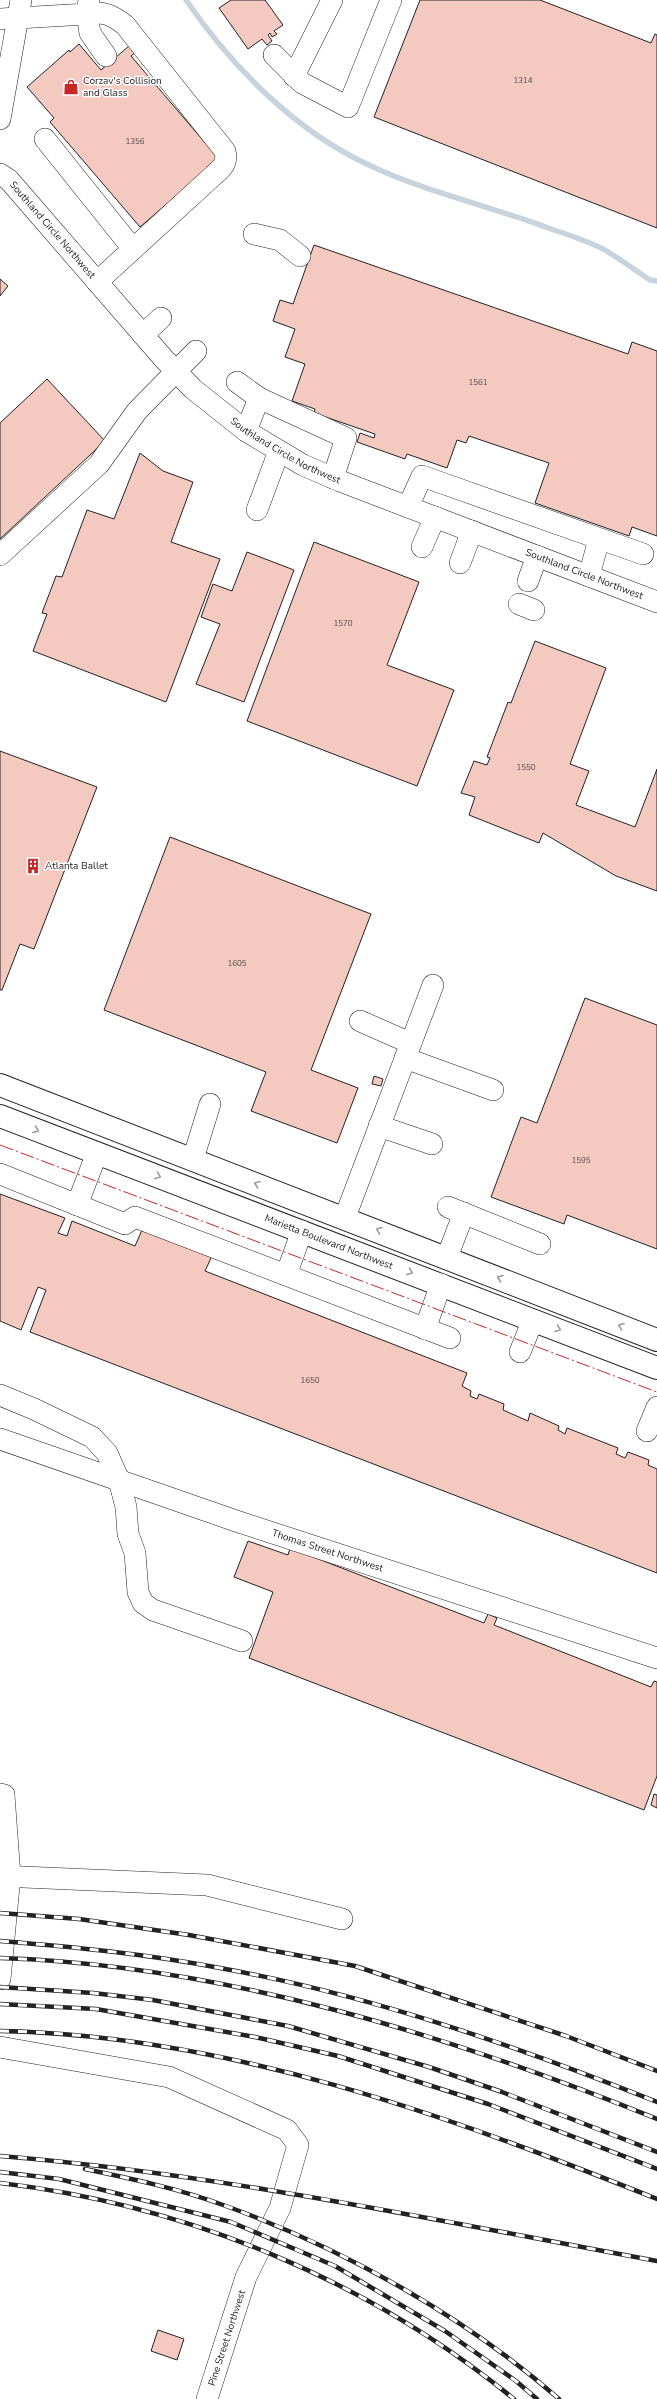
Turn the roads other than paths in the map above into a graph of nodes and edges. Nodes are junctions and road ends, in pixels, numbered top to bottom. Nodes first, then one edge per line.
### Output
1 (332, 0) edge
2 (391, 0) edge
3 (88, 7) edge
4 (13, 12) edge
5 (274, 55) dead end
6 (106, 56) dead end
7 (294, 76) junction
8 (0, 119) edge
9 (45, 139) dead end
10 (0, 174) edge
11 (254, 234) dead end
12 (133, 249) junction
13 (300, 256) dead end
14 (97, 282) junction
15 (161, 318) dead end
16 (143, 335) junction
17 (196, 351) dead end
18 (175, 371) junction
19 (237, 382) dead end
20 (260, 398) junction
21 (246, 431) junction
22 (279, 451) junction
23 (333, 478) junction
24 (408, 507) junction
25 (257, 510) dead end
26 (435, 517) junction
27 (472, 531) junction
28 (599, 539) junction
29 (422, 547) dead end
30 (643, 554) dead end
31 (0, 555) edge
32 (537, 556) junction
33 (460, 563) dead end
34 (589, 576) junction
35 (528, 581) dead end
36 (657, 602) edge
37 (433, 985) dead end
38 (360, 1021) dead end
39 (408, 1051) junction
40 (0, 1085) edge
41 (493, 1090) dead end
42 (210, 1104) dead end
43 (0, 1116) edge
44 (379, 1126) junction
45 (432, 1144) dead end
46 (97, 1153) junction
47 (193, 1159) junction
48 (0, 1174) edge
49 (77, 1205) junction
50 (345, 1217) junction
51 (302, 1231) junction
52 (540, 1244) dead end
53 (447, 1257) junction
54 (286, 1275) junction
55 (441, 1284) junction
56 (533, 1320) junction
57 (425, 1329) junction
58 (450, 1338) dead end
59 (657, 1340) edge
60 (520, 1352) dead end
61 (657, 1368) edge
62 (0, 1395) edge
63 (657, 1407) edge
64 (648, 1431) dead end
65 (0, 1439) edge
66 (118, 1480) junction
67 (242, 1641) dead end
68 (657, 1658) edge
69 (0, 1794) edge
70 (5, 1876) edge
71 (342, 1919) dead end
72 (3, 1927) edge
73 (0, 1973) edge
74 (0, 2048) edge
75 (207, 2399) edge

1 - 7 street
2 - 7 street
3 - 4 street
3 - 6 street
3 - 12 street
4 - 8 street
5 - 7 street
9 - 12 street
10 - 14 street, Southland Circle Northwest
11 - 13 street
12 - 14 street
14 - 16 street, Southland Circle Northwest
15 - 16 street
16 - 18 street, Southland Circle Northwest
17 - 18 street
18 - 21 street, Southland Circle Northwest
18 - 31 street
19 - 20 street
20 - 21 street
20 - 23 street
21 - 22 street, Southland Circle Northwest
22 - 23 street, Southland Circle Northwest
22 - 25 street
23 - 24 street, Southland Circle Northwest
24 - 26 street, Southland Circle Northwest
24 - 28 street
26 - 27 street, Southland Circle Northwest
26 - 29 street
27 - 32 street, Southland Circle Northwest
27 - 33 street
28 - 30 street
28 - 34 street
32 - 34 street, Southland Circle Northwest
32 - 35 street
34 - 36 street, Southland Circle Northwest
37 - 39 street
38 - 39 street
39 - 41 street
39 - 44 street
40 - 47 main road
42 - 47 street
43 -> 46 main road, Marietta Boulevard Northwest
44 - 45 street
44 - 50 street
46 - 49 street
46 -> 51 main road, Marietta Boulevard Northwest
50 -> 47 main road
48 - 49 street
49 - 54 street
53 -> 50 main road
51 - 54 street
51 -> 55 main road, Marietta Boulevard Northwest
52 - 53 street
59 -> 53 main road
54 - 57 street
55 - 56 main road, Marietta Boulevard Northwest
55 - 57 street
56 - 60 street
56 -> 61 main road, Marietta Boulevard Northwest
57 - 58 street
62 - 66 street
63 - 64 street
65 - 66 street, Thomas Street Northwest
66 - 67 street
66 - 68 street, Thomas Street Northwest
69 - 70 street
70 - 71 street
70 - 72 street
72 - 73 street
74 - 75 street, Pine Street Northwest

